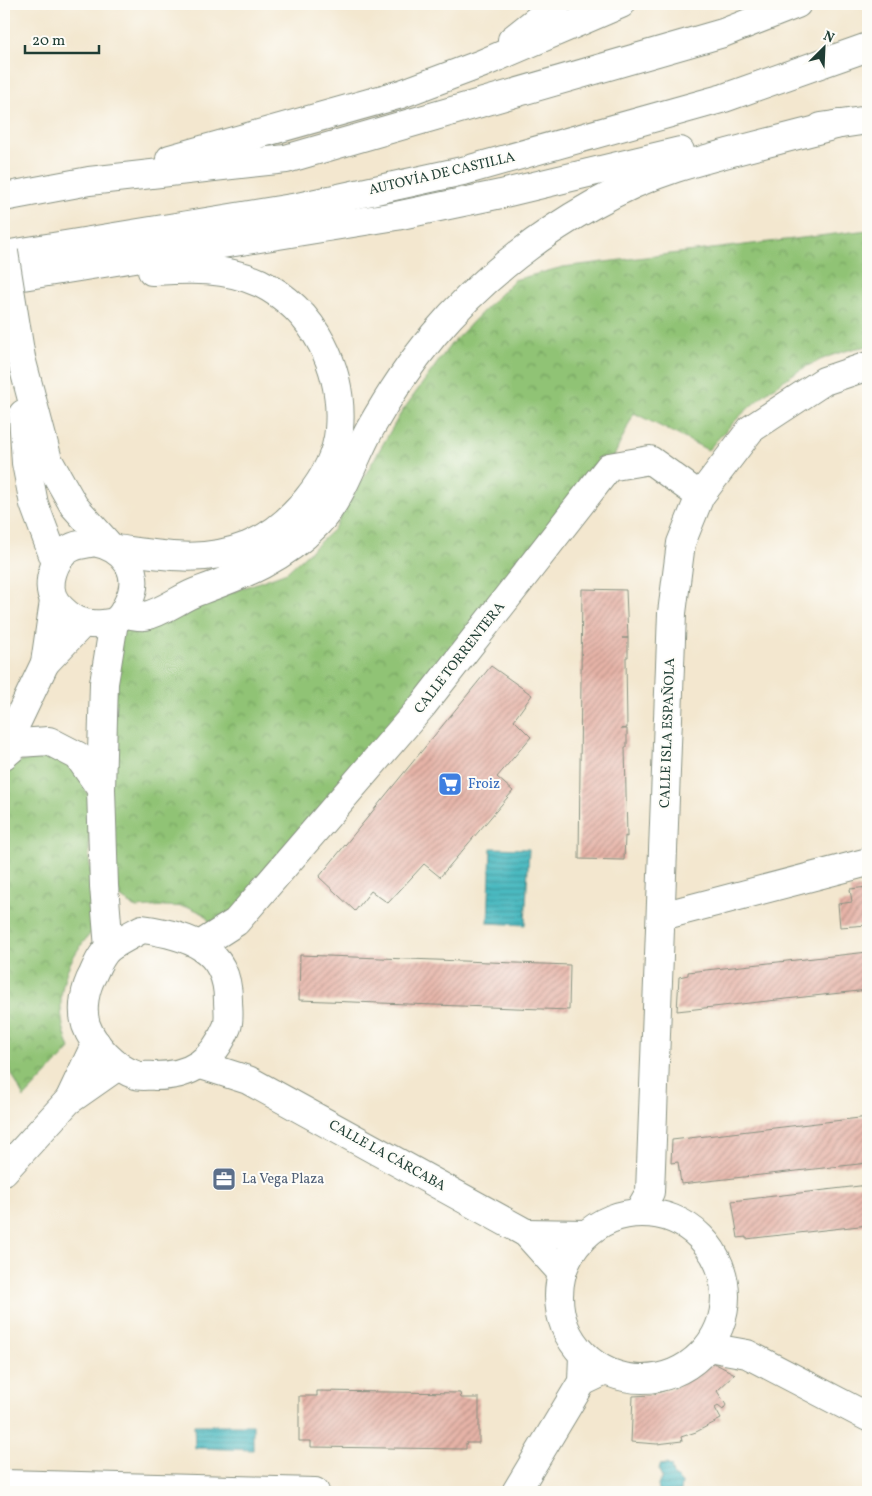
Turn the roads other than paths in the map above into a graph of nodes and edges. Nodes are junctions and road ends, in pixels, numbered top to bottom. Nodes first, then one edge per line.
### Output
1 (557, 4) edge
2 (622, 4) edge
3 (797, 4) edge
4 (868, 47) edge
5 (481, 64) junction
6 (868, 120) edge
7 (840, 124) junction
8 (89, 181) junction
9 (4, 196) edge
10 (4, 254) edge
11 (4, 279) edge
12 (20, 358) junction
13 (868, 366) edge
14 (700, 496) junction
15 (112, 547) junction
16 (56, 563) junction
17 (54, 601) junction
18 (103, 621) junction
19 (45, 664) junction
20 (4, 749) edge
21 (4, 755) edge
22 (101, 789) junction
23 (868, 862) edge
24 (104, 886) junction
25 (662, 916) junction
26 (142, 929) junction
27 (109, 948) junction
28 (209, 954) junction
29 (221, 1041) junction
30 (96, 1043) junction
31 (201, 1065) junction
32 (118, 1066) junction
33 (248, 1080) junction
34 (68, 1101) junction
35 (4, 1171) edge
36 (650, 1207) junction
37 (526, 1233) junction
38 (586, 1234) junction
39 (562, 1273) junction
40 (721, 1321) junction
41 (708, 1346) junction
42 (747, 1354) junction
43 (593, 1376) junction
44 (868, 1417) edge
45 (4, 1484) edge
46 (315, 1492) edge
47 (516, 1492) edge

1 - 5 main road
2 - 5 main road
3 - 8 main road
4 - 10 main road, AUTOVÍA DE CASTILLA
5 - 8 main road
6 - 7 main road
7 - 11 main road
7 - 18 main road
8 - 9 main road
10 - 12 main road, bridge
11 - 15 main road
12 - 15 main road
12 - 16 main road
13 - 14 main road, CALLE ISLA ESPAÑOLA
14 - 25 main road, CALLE ISLA ESPAÑOLA
14 - 28 main road, CALLE TORRENTERA
15 - 16 main road
15 - 18 main road
16 - 17 main road
17 - 18 main road
17 - 19 main road
18 - 19 main road
18 - 22 main road
19 - 20 main road
21 - 22 main road
22 - 24 main road
23 - 25 main road
24 - 26 main road
24 - 27 main road
25 - 36 main road, CALLE ISLA ESPAÑOLA
26 - 27 main road
26 - 28 main road
27 - 30 main road
28 - 29 main road
29 - 31 main road
29 - 33 main road, CALLE LA CÁRCABA
30 - 32 main road
30 - 34 main road
31 - 32 main road
31 - 33 main road, CALLE LA CÁRCABA
32 - 34 main road
33 - 37 main road, CALLE LA CÁRCABA
34 - 35 main road
36 - 38 main road
36 - 40 main road
37 - 38 main road, CALLE LA CÁRCABA
37 - 39 main road, CALLE LA CÁRCABA
38 - 39 main road
39 - 43 main road
40 - 41 main road
40 - 42 main road
41 - 42 main road
41 - 43 main road
42 - 44 main road
43 - 47 main road
45 - 46 main road

